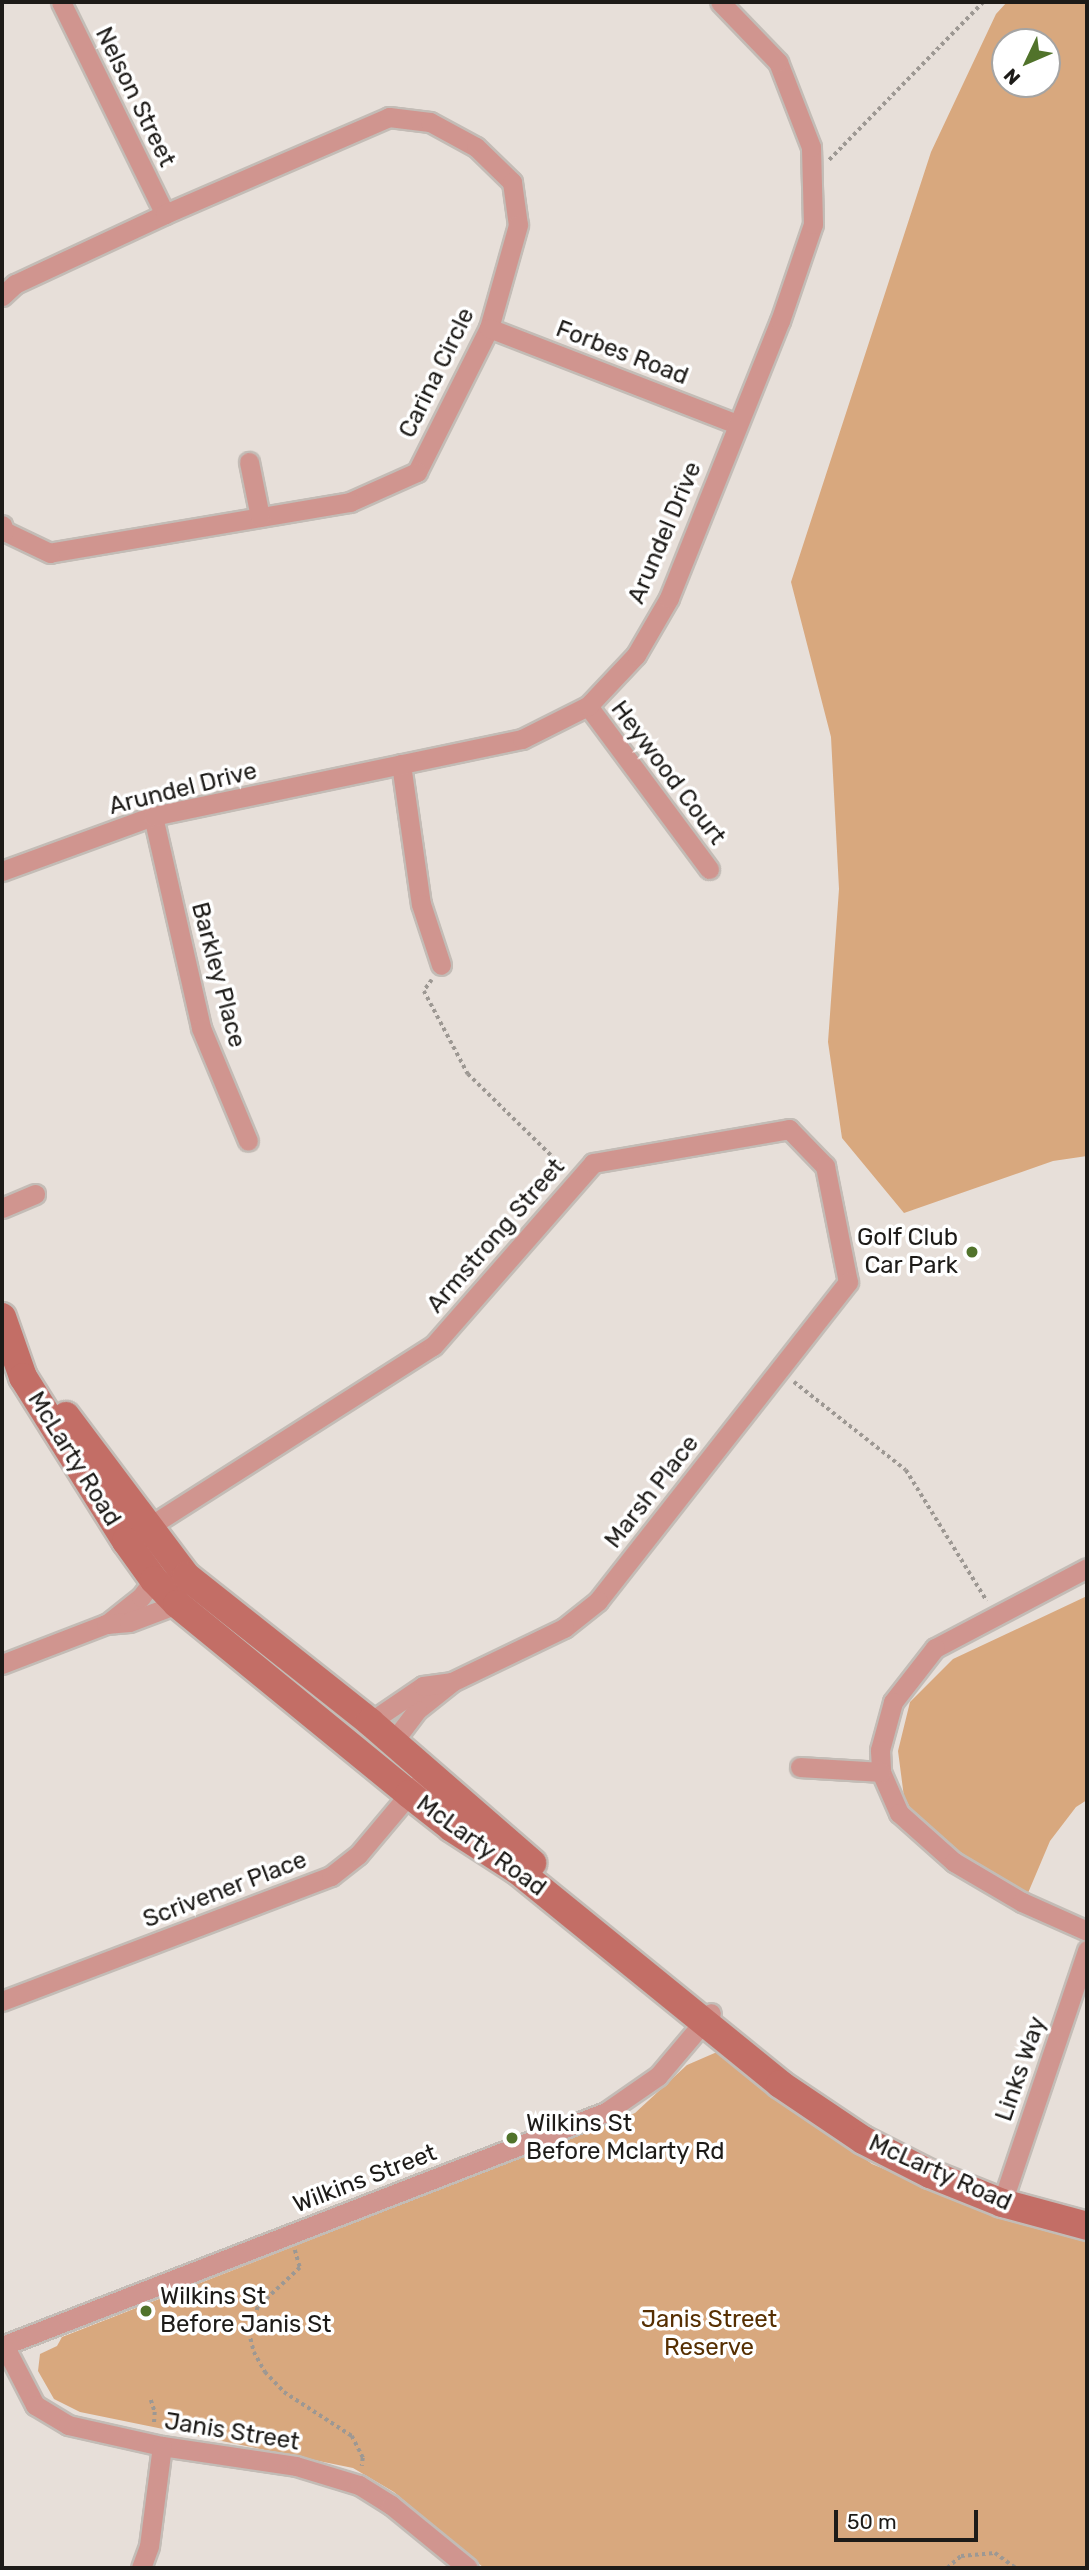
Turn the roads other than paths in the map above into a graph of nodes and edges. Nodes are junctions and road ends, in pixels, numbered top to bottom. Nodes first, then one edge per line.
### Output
1 (61, 2) edge
2 (720, 2) edge
3 (165, 214) junction
4 (2, 296) edge
5 (489, 328) junction
6 (737, 424) junction
7 (249, 462) dead end
8 (260, 517) junction
9 (2, 525) edge
10 (588, 706) junction
11 (401, 764) junction
12 (153, 816) junction
13 (709, 869) dead end
14 (2, 871) edge
15 (441, 965) road end
16 (247, 1141) dead end
17 (35, 1194) dead end
18 (2, 1208) edge
19 (848, 1282) joint
20 (2, 1319) edge
21 (137, 1535) junction
22 (1087, 1568) edge
23 (171, 1588) junction
24 (106, 1624) junction
25 (2, 1664) edge
26 (452, 1682) junction
27 (381, 1732) junction
28 (360, 1754) junction
29 (800, 1767) dead end
30 (428, 1771) junction
31 (881, 1772) junction
32 (409, 1794) junction
33 (1087, 1931) edge
34 (1087, 1950) edge
35 (2, 2001) edge
36 (708, 2016) junction
37 (1005, 2196) junction
38 (1087, 2212) edge
39 (1087, 2226) edge
40 (3, 2346) edge
41 (158, 2438) junction
42 (141, 2568) edge
43 (468, 2568) edge

1 - 3 street, Nelson Street
2 - 6 street, Arundel Drive
3 - 4 street, Carina Circle
3 - 5 street, Carina Circle
5 - 6 street, Forbes Road
5 - 8 street, Carina Circle
6 - 10 street, Arundel Drive
7 - 8 street
8 - 9 street, Carina Circle
10 - 11 street, Arundel Drive
10 - 13 street, Heywood Court
11 - 12 street, Arundel Drive
11 - 15 street
12 - 14 street, Arundel Drive
12 - 16 street, Barkley Place
17 - 18 street
19 - 21 street, Armstrong Street
19 - 26 street, Marsh Place
20 - 21 street, McLarty Road
21 - 23 street, McLarty Road
22 - 31 street
23 - 24 street
23 - 24 street
23 - 27 street, McLarty Road
23 - 28 street, McLarty Road
24 - 25 street
26 - 27 street, Marsh Place
26 - 27 street, Marsh Place
27 - 28 street
27 - 30 street, McLarty Road
28 - 32 street, McLarty Road
29 - 31 street
30 - 32 street, Scrivener Place
30 - 36 street, McLarty Road
31 - 33 street
32 - 35 street, Scrivener Place
32 - 36 street, McLarty Road
34 - 37 street, Links Way
36 - 37 street, McLarty Road
36 - 40 street, Wilkins Street
37 - 38 street, McLarty Road
37 - 39 street, McLarty Road
40 - 41 street, Janis Street
41 - 42 street
41 - 43 street, Janis Street

